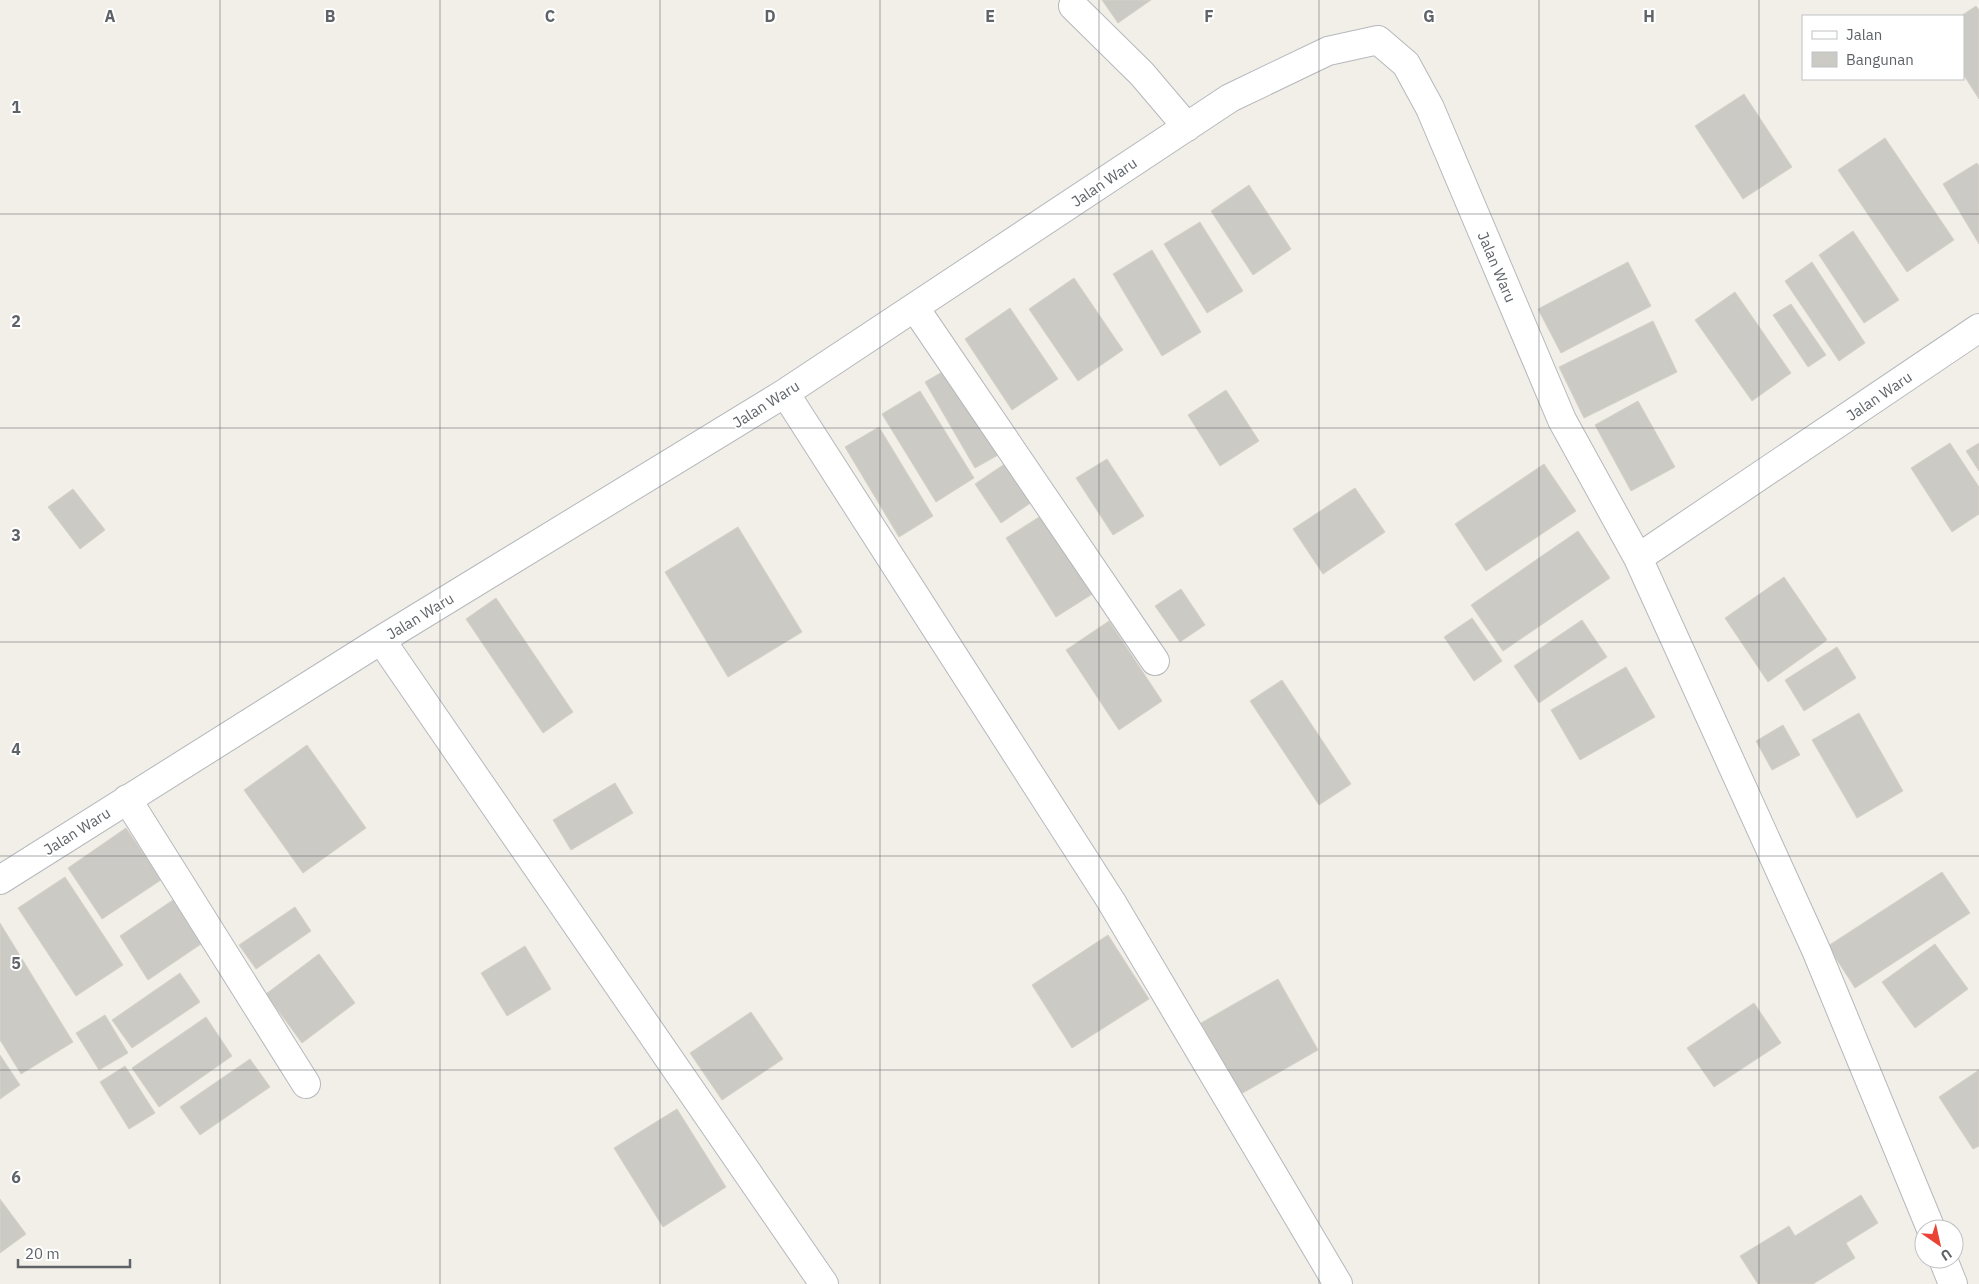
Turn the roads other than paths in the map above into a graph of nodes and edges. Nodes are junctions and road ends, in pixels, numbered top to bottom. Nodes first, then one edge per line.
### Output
1 (1073, 6) dead end
2 (1187, 126) junction
3 (915, 308) junction
4 (1979, 328) edge
5 (785, 393) junction
6 (1638, 558) junction
7 (381, 640) junction
8 (1155, 661) dead end
9 (127, 799) junction
10 (0, 880) edge
11 (306, 1084) dead end
12 (1927, 1219) edge
13 (1947, 1269) edge
14 (824, 1284) edge
15 (1338, 1284) edge
16 (1953, 1284) edge

1 - 2 street
2 - 3 street, Jalan Waru
2 - 6 street, Jalan Waru
3 - 5 street, Jalan Waru
3 - 8 street
4 - 6 street, Jalan Waru
5 - 7 street, Jalan Waru
5 - 15 street
6 - 12 street
7 - 9 street, Jalan Waru
7 - 14 street
9 - 10 street, Jalan Waru
9 - 11 street
13 - 16 street

